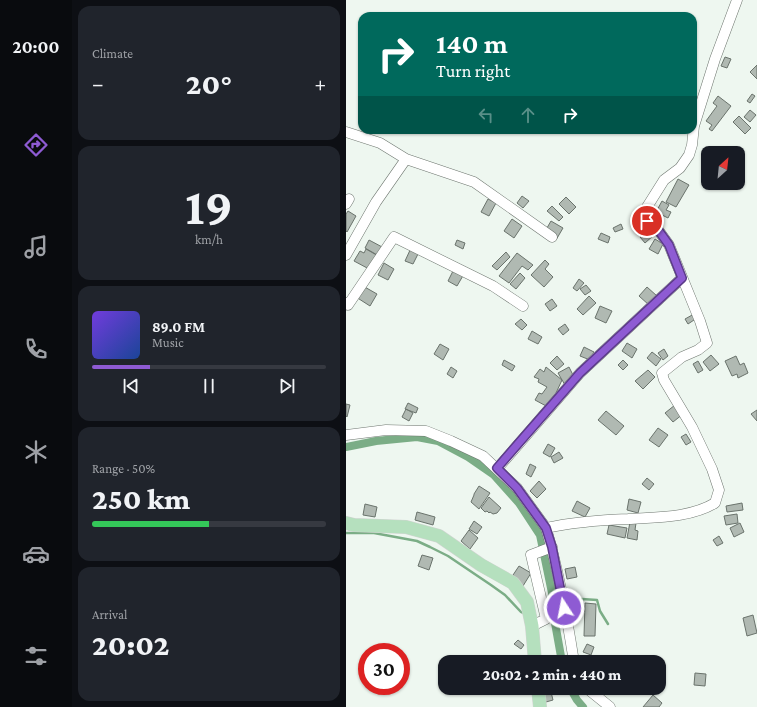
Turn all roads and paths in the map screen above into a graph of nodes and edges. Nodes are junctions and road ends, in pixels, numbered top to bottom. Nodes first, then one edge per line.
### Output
1 (737, 0) edge
2 (697, 116) edge
3 (346, 132) edge
4 (693, 134) edge
5 (406, 159) junction
6 (552, 237) dead end
7 (346, 255) edge
8 (682, 278) junction
9 (346, 303) edge
10 (523, 306) dead end
11 (346, 435) edge
12 (497, 468) junction
13 (346, 523) edge
14 (546, 528) junction
15 (552, 547) junction
16 (532, 626) junction
17 (534, 655) edge
18 (573, 655) edge
19 (539, 695) edge
20 (595, 695) edge
21 (540, 707) edge
22 (610, 707) edge

1 - 2 street
3 - 5 street
4 - 8 street
5 - 6 street
5 - 7 street
8 - 12 street
8 - 14 street
9 - 10 street
11 - 12 street
12 - 14 street
13 - 16 main road
14 - 15 street
15 - 16 street
15 - 18 street
16 - 17 main road
19 - 21 main road
20 - 22 street

